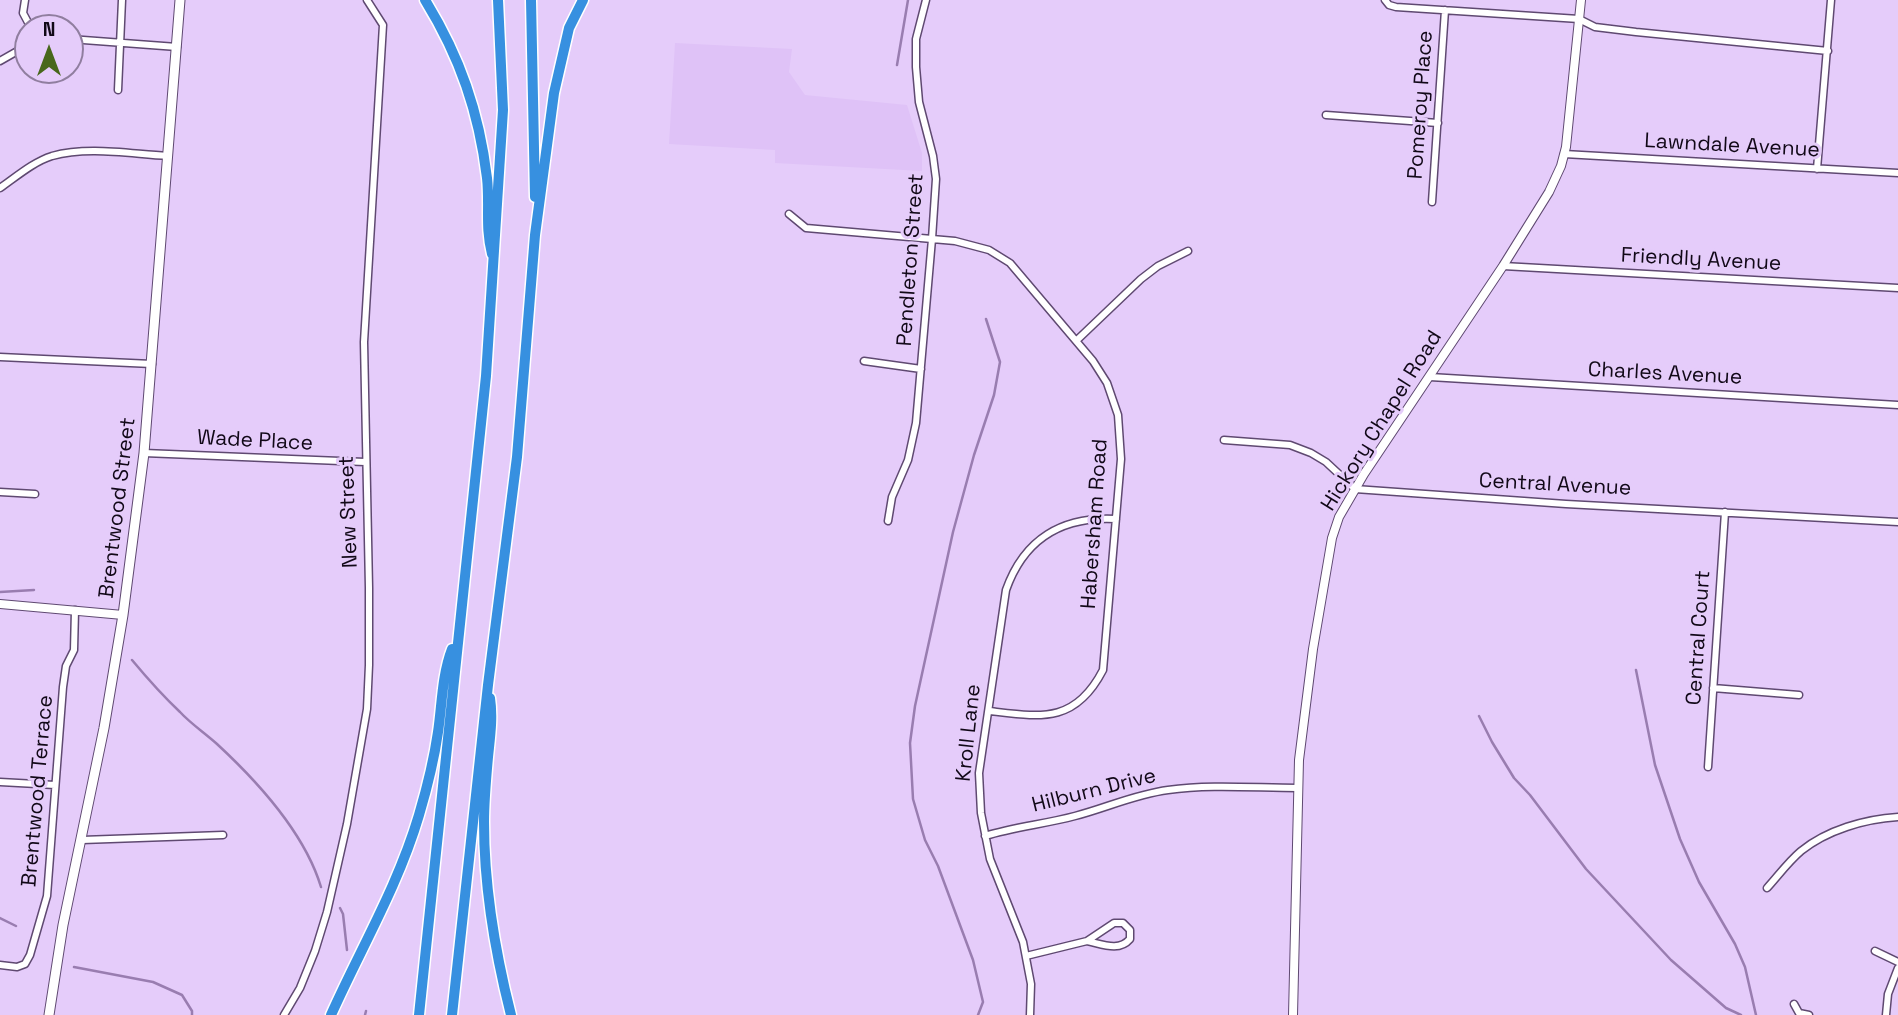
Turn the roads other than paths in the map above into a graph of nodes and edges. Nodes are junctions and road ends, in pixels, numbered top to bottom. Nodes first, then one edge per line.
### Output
1 (122, 0) edge
2 (180, 0) edge
3 (367, 0) edge
4 (425, 0) edge
5 (498, 0) edge
6 (531, 0) edge
7 (583, 0) edge
8 (926, 0) edge
9 (1385, 0) edge
10 (1581, 0) edge
11 (1831, 0) edge
12 (1445, 10) junction
13 (1578, 19) junction
14 (84, 40) edge
15 (120, 42) junction
16 (177, 47) junction
17 (1828, 51) junction
18 (118, 90) dead end
19 (1326, 114) dead end
20 (1438, 122) junction
21 (1564, 153) junction
22 (167, 156) junction
23 (1817, 169) junction
24 (1898, 173) edge
25 (0, 188) edge
26 (1432, 202) dead end
27 (789, 214) dead end
28 (535, 235) junction
29 (932, 239) junction
30 (1188, 251) dead end
31 (494, 261) junction
32 (1503, 266) junction
33 (1898, 288) edge
34 (1076, 341) junction
35 (0, 357) edge
36 (864, 361) dead end
37 (152, 364) junction
38 (921, 369) junction
39 (1430, 377) junction
40 (1898, 404) edge
41 (1224, 440) dead end
42 (144, 453) junction
43 (365, 463) junction
44 (1356, 489) junction
45 (0, 492) edge
46 (36, 494) dead end
47 (1725, 512) junction
48 (1116, 519) junction
49 (888, 522) dead end
50 (1898, 522) edge
51 (0, 604) edge
52 (75, 610) junction
53 (123, 615) junction
54 (458, 633) junction
55 (488, 685) junction
56 (1713, 688) junction
57 (1799, 695) dead end
58 (989, 711) junction
59 (1708, 767) dead end
60 (0, 782) edge
61 (55, 785) junction
62 (1298, 788) junction
63 (1898, 817) edge
64 (223, 835) dead end
65 (985, 836) junction
66 (82, 840) junction
67 (1767, 888) dead end
68 (1087, 941) junction
69 (1875, 951) dead end
70 (1026, 956) junction
71 (1898, 962) edge
72 (0, 965) edge
73 (1898, 968) edge
74 (1794, 1004) dead end
75 (49, 1015) edge
76 (284, 1015) edge
77 (331, 1015) edge
78 (419, 1015) edge
79 (452, 1015) edge
80 (511, 1015) edge
81 (1030, 1015) edge
82 (1293, 1015) edge
83 (1809, 1015) edge
84 (1886, 1015) edge

1 - 15 street
2 - 16 main road, Brentwood Street
3 - 43 street, New Street
4 - 31 highway
5 - 31 highway
6 - 28 highway
7 - 28 highway
8 - 29 street, Pendleton Street
9 - 12 street
10 - 13 street, Hickory Chapel Road
11 - 17 street
12 - 13 street
12 - 20 street, Pomeroy Place
13 - 17 street
13 - 21 street, Hickory Chapel Road
14 - 15 street
15 - 16 street
15 - 18 street
16 - 22 main road, Brentwood Street
17 - 23 street
19 - 20 street
20 - 26 street, Pomeroy Place
21 - 23 street, Lawndale Avenue
21 - 32 street, Hickory Chapel Road
22 - 25 street
22 - 37 main road, Brentwood Street
23 - 24 street, Lawndale Avenue
27 - 29 street, Habersham Road
28 - 55 highway
29 - 34 street, Habersham Road
29 - 38 street, Pendleton Street
30 - 34 street
31 - 54 highway
32 - 33 street, Friendly Avenue
32 - 39 street, Hickory Chapel Road
34 - 48 street, Habersham Road
35 - 37 street
36 - 38 street
37 - 42 main road, Brentwood Street
38 - 49 street, Pendleton Street
39 - 40 street, Charles Avenue
39 - 44 street, Hickory Chapel Road
41 - 44 street
42 - 43 street, Wade Place
42 - 53 main road, Brentwood Street
43 - 76 street, New Street
44 - 47 street, Central Avenue
44 - 62 street, Hickory Chapel Road
45 - 46 street
47 - 50 street, Central Avenue
47 - 56 street, Central Court
48 - 58 street, Kroll Lane
48 - 58 street, Habersham Road
51 - 52 street
52 - 53 street
52 - 61 street, Brentwood Terrace
53 - 66 main road, Brentwood Street
54 - 77 highway
54 - 78 highway
55 - 79 highway
55 - 80 highway
56 - 57 street
56 - 59 street, Central Court
58 - 65 street, Kroll Lane
60 - 61 street
61 - 72 street, Brentwood Terrace
62 - 65 street, Hilburn Drive
62 - 82 street, Hickory Chapel Road
63 - 67 street
64 - 66 street
65 - 70 street, Kroll Lane
66 - 75 main road, Brentwood Street
68 - 68 street
68 - 70 street
69 - 71 street
70 - 81 street, Kroll Lane
73 - 84 street
74 - 83 street

